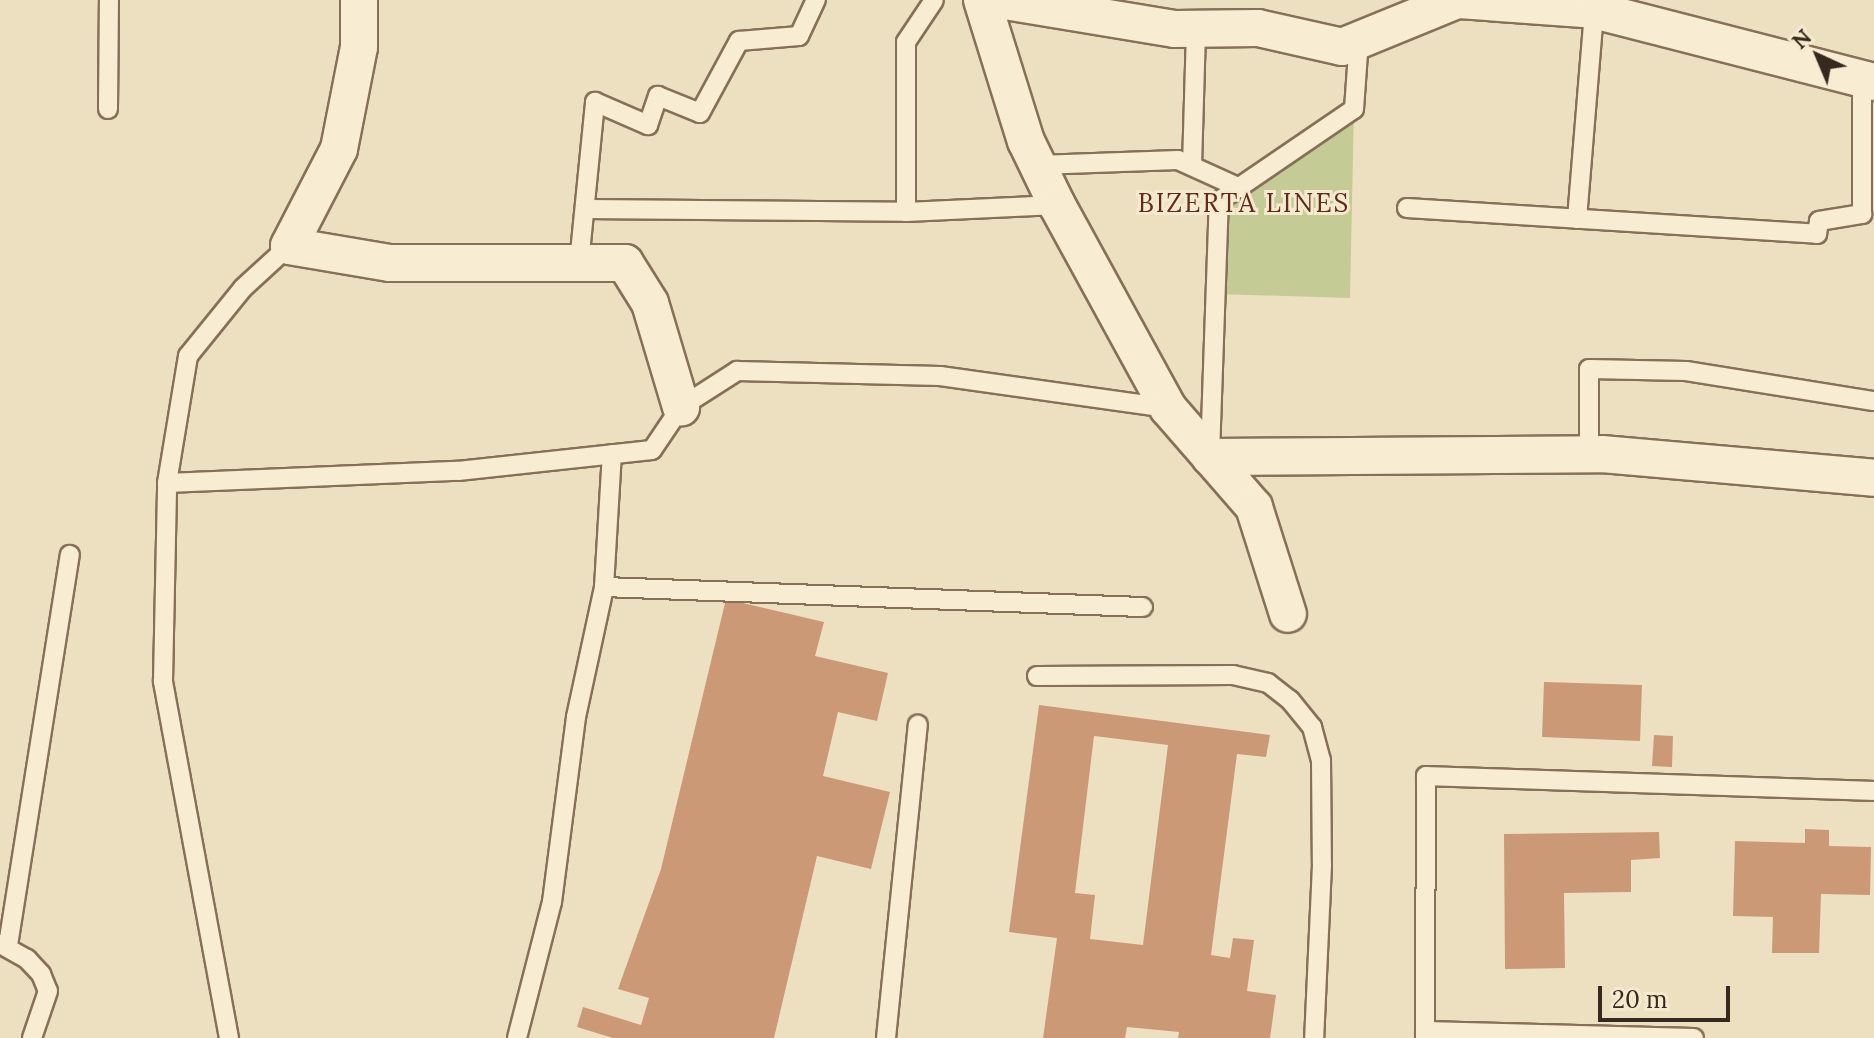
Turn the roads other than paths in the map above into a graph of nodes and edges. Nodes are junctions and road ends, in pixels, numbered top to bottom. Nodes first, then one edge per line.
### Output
1 (109, 0) edge
2 (359, 0) edge
3 (816, 0) edge
4 (934, 0) edge
5 (982, 0) edge
6 (999, 0) edge
7 (1458, 0) edge
8 (1474, 0) edge
9 (1081, 8) edge
10 (1594, 10) junction
11 (1196, 29) junction
12 (1359, 40) junction
13 (1868, 82) edge
14 (108, 109) dead end
15 (1038, 165) junction
16 (1192, 166) junction
17 (1240, 188) junction
18 (1057, 205) junction
19 (1407, 208) dead end
20 (585, 209) junction
21 (906, 212) junction
22 (1577, 219) junction
23 (289, 246) junction
24 (579, 263) junction
25 (1874, 401) edge
26 (681, 407) junction
27 (1168, 408) junction
28 (612, 454) junction
29 (1589, 454) junction
30 (1210, 457) junction
31 (1874, 478) edge
32 (167, 483) junction
33 (70, 555) dead end
34 (604, 587) junction
35 (1143, 607) dead end
36 (1288, 614) dead end
37 (1037, 676) dead end
38 (918, 725) dead end
39 (1874, 791) edge
40 (4, 945) edge
41 (1425, 1034) edge
42 (32, 1038) edge
43 (229, 1038) edge
44 (517, 1038) edge
45 (886, 1038) edge
46 (1314, 1038) edge
47 (1694, 1038) edge

1 - 14 lane
2 - 23 street
3 - 20 lane
4 - 21 lane
5 - 15 street
6 - 9 street
7 - 8 street
7 - 12 street
8 - 10 street
9 - 11 street
10 - 13 street
10 - 22 lane
11 - 12 street
11 - 16 lane
12 - 17 lane
13 - 22 lane
15 - 16 lane
15 - 18 street
16 - 17 lane
17 - 30 lane
18 - 21 lane
18 - 27 street
19 - 22 lane
20 - 21 lane
20 - 24 lane
23 - 24 street
23 - 32 lane
24 - 26 street
25 - 29 lane
26 - 27 lane
26 - 28 lane
27 - 30 street
28 - 32 lane
28 - 34 lane
29 - 30 street
29 - 31 street
30 - 36 street
32 - 43 lane
33 - 40 lane
34 - 35 lane
34 - 44 lane
37 - 46 lane
38 - 45 lane
39 - 41 lane
40 - 42 lane
41 - 47 lane

